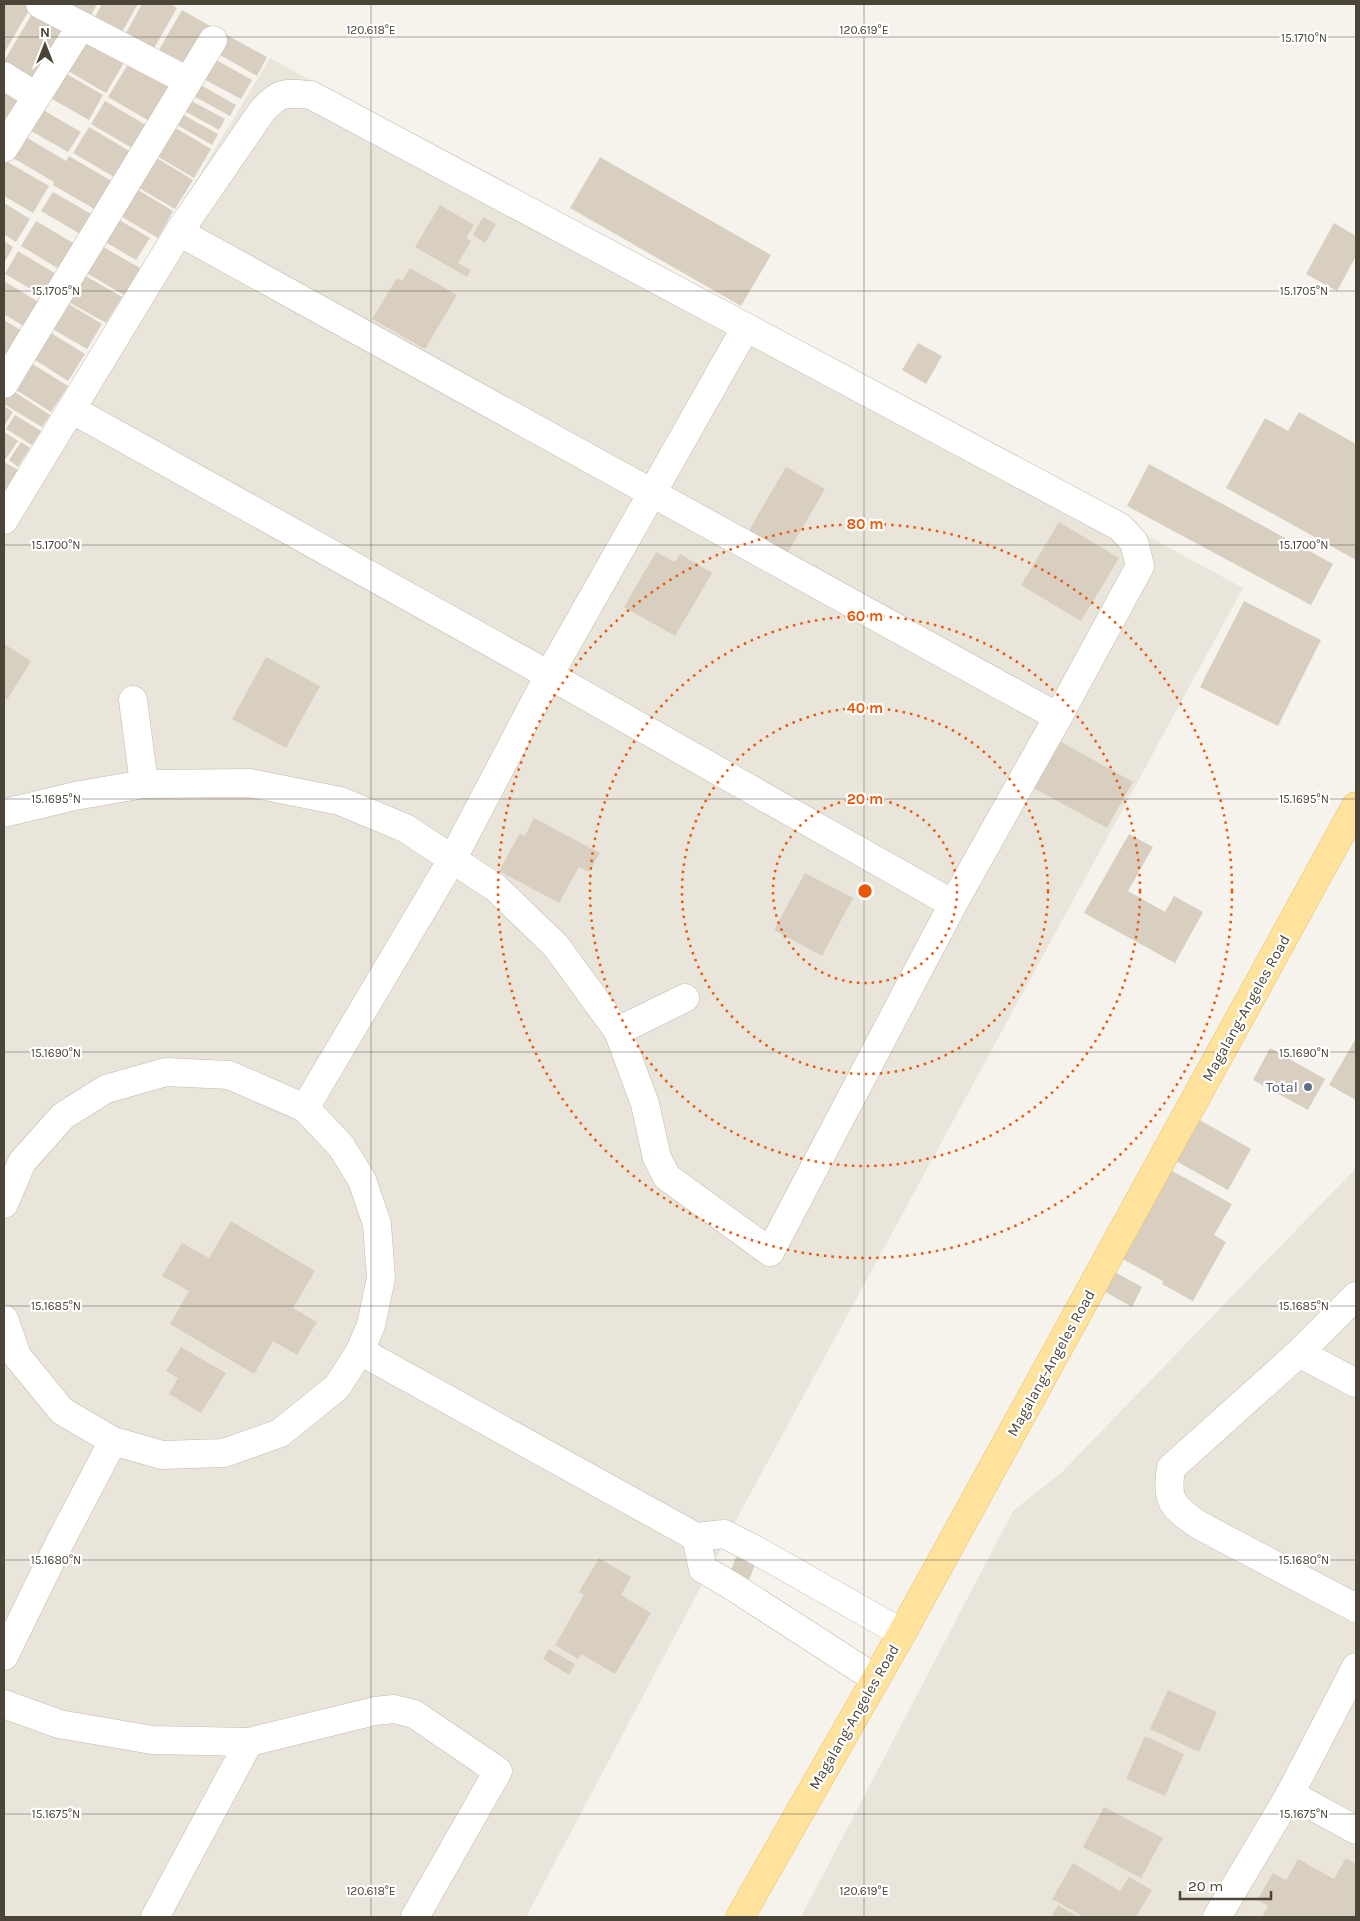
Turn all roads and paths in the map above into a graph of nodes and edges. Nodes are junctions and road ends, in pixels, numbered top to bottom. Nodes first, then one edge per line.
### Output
1 (40, 4) edge
2 (81, 26) junction
3 (213, 40) dead end
4 (4, 76) edge
5 (188, 81) junction
6 (36, 96) junction
7 (4, 148) edge
8 (179, 232) junction
9 (746, 328) junction
10 (5, 381) edge
11 (71, 409) junction
12 (651, 493) junction
13 (4, 520) edge
14 (550, 675) junction
15 (133, 700) dead end
16 (1058, 717) junction
17 (144, 784) junction
18 (1356, 806) edge
19 (4, 813) edge
20 (453, 858) junction
21 (953, 904) junction
22 (684, 998) dead end
23 (618, 1031) junction
24 (305, 1108) junction
25 (13, 1157) edge
26 (4, 1204) edge
27 (1356, 1296) edge
28 (4, 1319) edge
29 (360, 1351) junction
30 (1299, 1353) junction
31 (1356, 1383) edge
32 (113, 1441) junction
33 (696, 1537) junction
34 (1356, 1608) edge
35 (902, 1633) junction
36 (4, 1656) edge
37 (1356, 1666) edge
38 (876, 1679) junction
39 (4, 1704) edge
40 (249, 1742) junction
41 (1290, 1794) junction
42 (1356, 1830) edge
43 (155, 1917) edge
44 (415, 1917) edge
45 (740, 1917) edge
46 (1218, 1917) edge

1 - 2 street
2 - 5 street
2 - 6 street
3 - 5 street
4 - 6 street
5 - 10 street
6 - 7 street
8 - 9 street
8 - 11 street
8 - 12 street
9 - 12 street
9 - 16 street
11 - 13 street
11 - 14 street
12 - 14 street
12 - 16 street
14 - 20 street
14 - 21 street
15 - 17 street
16 - 21 street
17 - 19 street
17 - 20 street
18 - 35 main road, Magalang-Angeles Road
20 - 23 street
20 - 24 street
21 - 23 street
22 - 23 street
24 - 25 street
24 - 29 street
25 - 26 street
27 - 30 street
28 - 32 street
29 - 32 street
29 - 33 street
30 - 31 street
30 - 34 street
32 - 36 street
33 - 35 street
33 - 38 street
35 - 38 main road, Magalang-Angeles Road
37 - 41 street
38 - 45 main road, Magalang-Angeles Road
39 - 40 street
40 - 43 street
40 - 44 street
41 - 42 street
41 - 46 street

